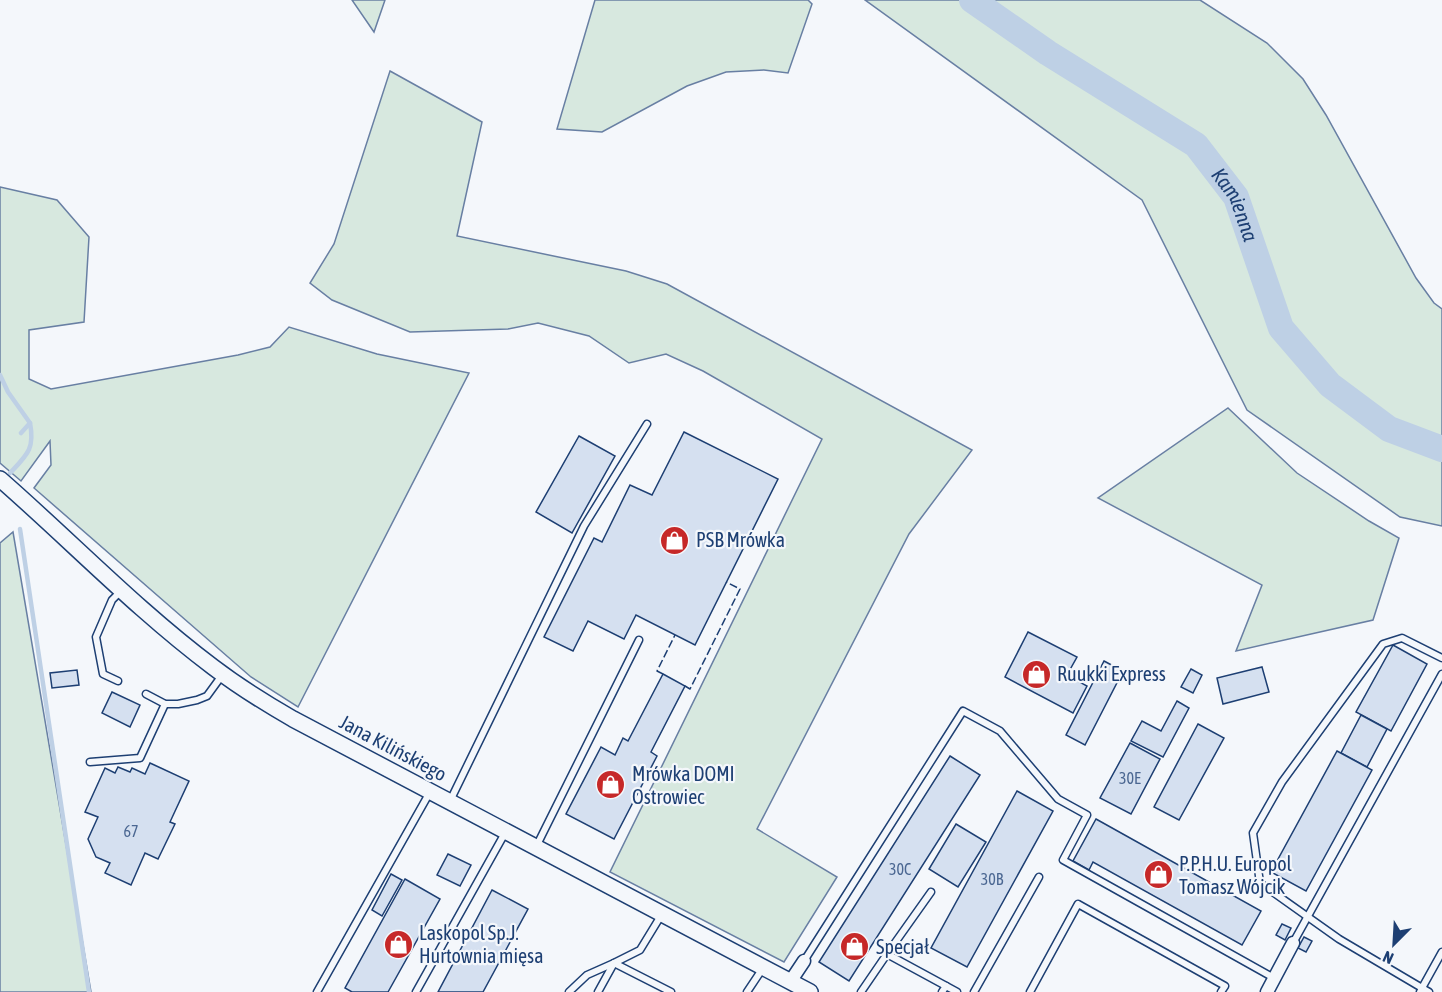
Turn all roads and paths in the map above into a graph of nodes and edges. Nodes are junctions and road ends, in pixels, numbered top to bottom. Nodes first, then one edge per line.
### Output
1 (647, 424) dead end
2 (2, 485) edge
3 (122, 590) junction
4 (639, 640) dead end
5 (1442, 658) edge
6 (223, 674) junction
7 (1442, 674) edge
8 (118, 681) dead end
9 (146, 694) dead end
10 (165, 704) junction
11 (90, 762) dead end
12 (430, 791) junction
13 (450, 802) junction
14 (505, 831) junction
15 (536, 847) junction
16 (1039, 877) dead end
17 (931, 892) dead end
18 (662, 913) junction
19 (1308, 915) junction
20 (1293, 944) joint
21 (1442, 952) edge
22 (887, 954) junction
23 (804, 961) joint
24 (614, 963) junction
25 (763, 967) junction
26 (1274, 979) junction
27 (790, 982) junction
28 (944, 989) edge
29 (1421, 990) edge
30 (317, 992) edge
31 (416, 992) edge
32 (569, 992) edge
33 (598, 992) edge
34 (671, 992) edge
35 (747, 992) edge
36 (810, 992) edge
37 (861, 992) edge
38 (957, 992) edge
39 (974, 992) edge
40 (1030, 992) edge
41 (1221, 992) edge
42 (1267, 992) edge
43 (1429, 992) edge

1 - 13 lane
2 - 3 street, Jana Kilińskiego
3 - 6 street, Jana Kilińskiego
3 - 8 lane
4 - 15 lane
5 - 19 lane
6 - 10 lane
6 - 12 street, Jana Kilińskiego
7 - 19 lane
9 - 10 lane
10 - 11 lane
12 - 13 street, Jana Kilińskiego
12 - 30 lane
13 - 14 street, Jana Kilińskiego
14 - 15 street, Jana Kilińskiego
14 - 31 lane
15 - 18 street, Jana Kilińskiego
16 - 39 lane
17 - 22 lane
18 - 24 lane
18 - 25 street, Jana Kilińskiego
19 - 20 lane
19 - 29 lane
20 - 26 street
21 - 29 lane
22 - 28 lane
22 - 37 lane
23 - 26 lane
23 - 27 street
24 - 32 lane
24 - 33 lane
24 - 34 lane
25 - 27 street, Jana Kilińskiego
25 - 35 lane
26 - 42 street
27 - 36 street, Jana Kilińskiego
28 - 38 lane
29 - 43 lane
40 - 41 lane

